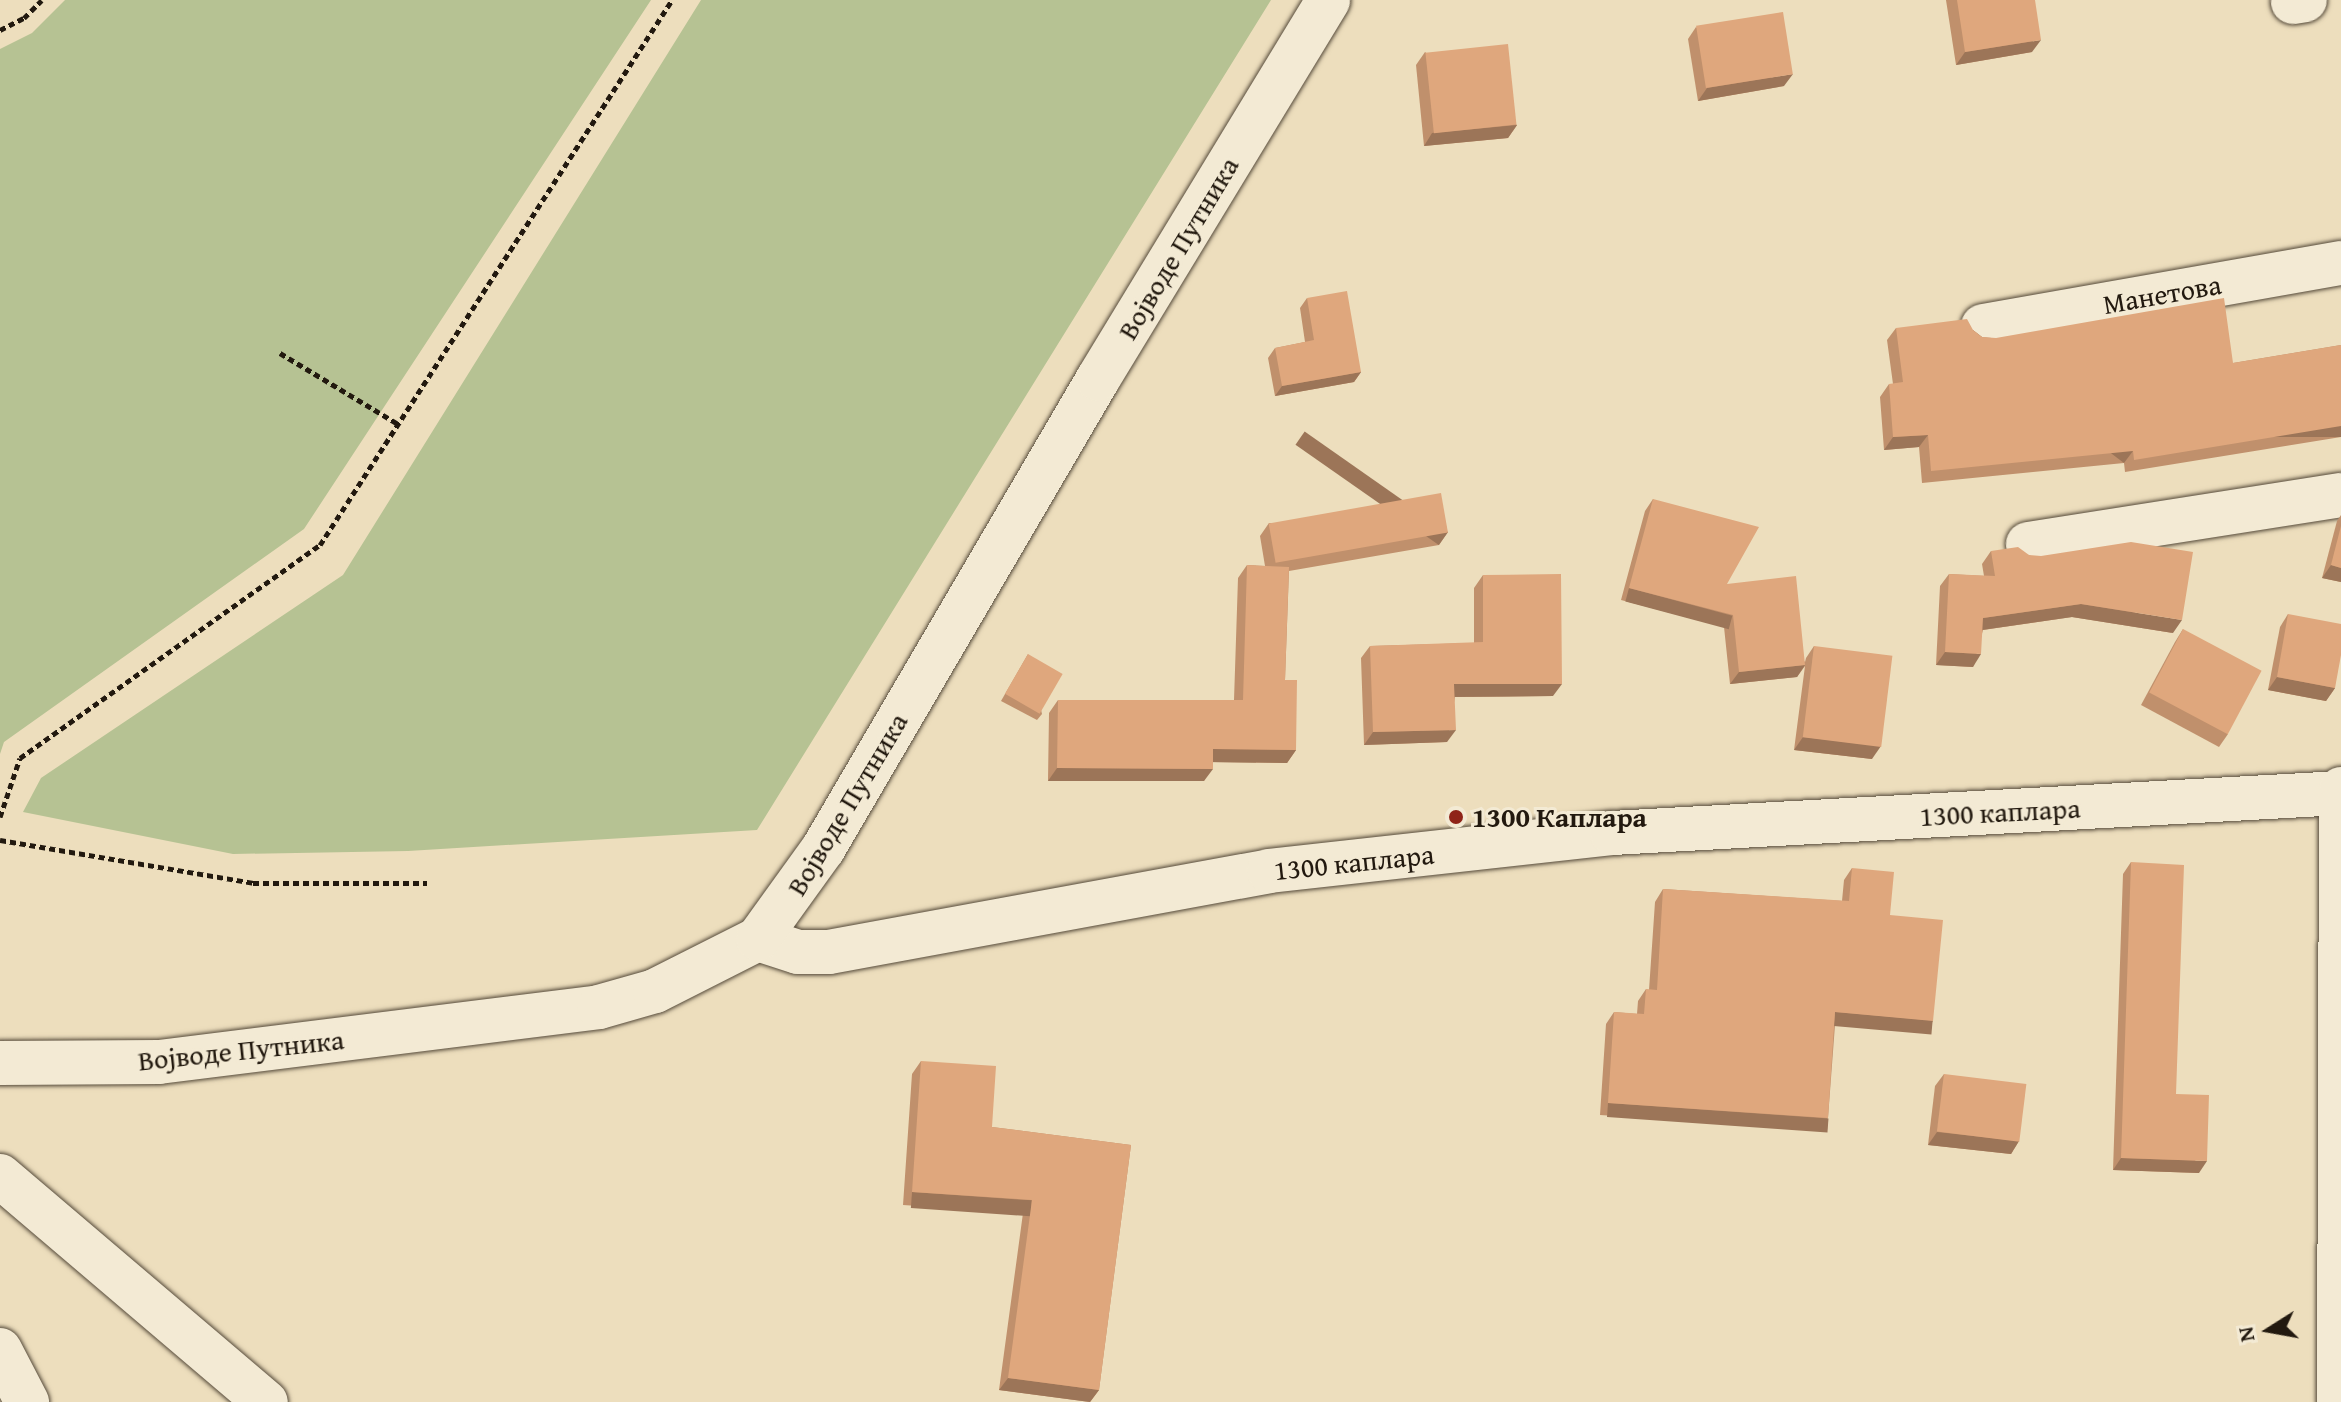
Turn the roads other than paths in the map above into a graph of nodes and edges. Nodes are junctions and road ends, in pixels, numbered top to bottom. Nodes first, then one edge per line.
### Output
1 (1328, 0) edge
2 (2341, 263) edge
3 (1983, 326) dead end
4 (2341, 495) edge
5 (2028, 544) dead end
6 (2340, 792) edge
7 (758, 939) junction
8 (0, 1063) edge
9 (0, 1176) edge
10 (0, 1350) edge
11 (27, 1402) edge
12 (266, 1402) edge
13 (2339, 1402) edge

1 - 7 street, Војводе Путника
2 - 3 street, Манетова
4 - 5 street
6 - 7 street, 1300 каплара
6 - 13 street
7 - 8 street, Војводе Путника
9 - 12 street
10 - 11 street

